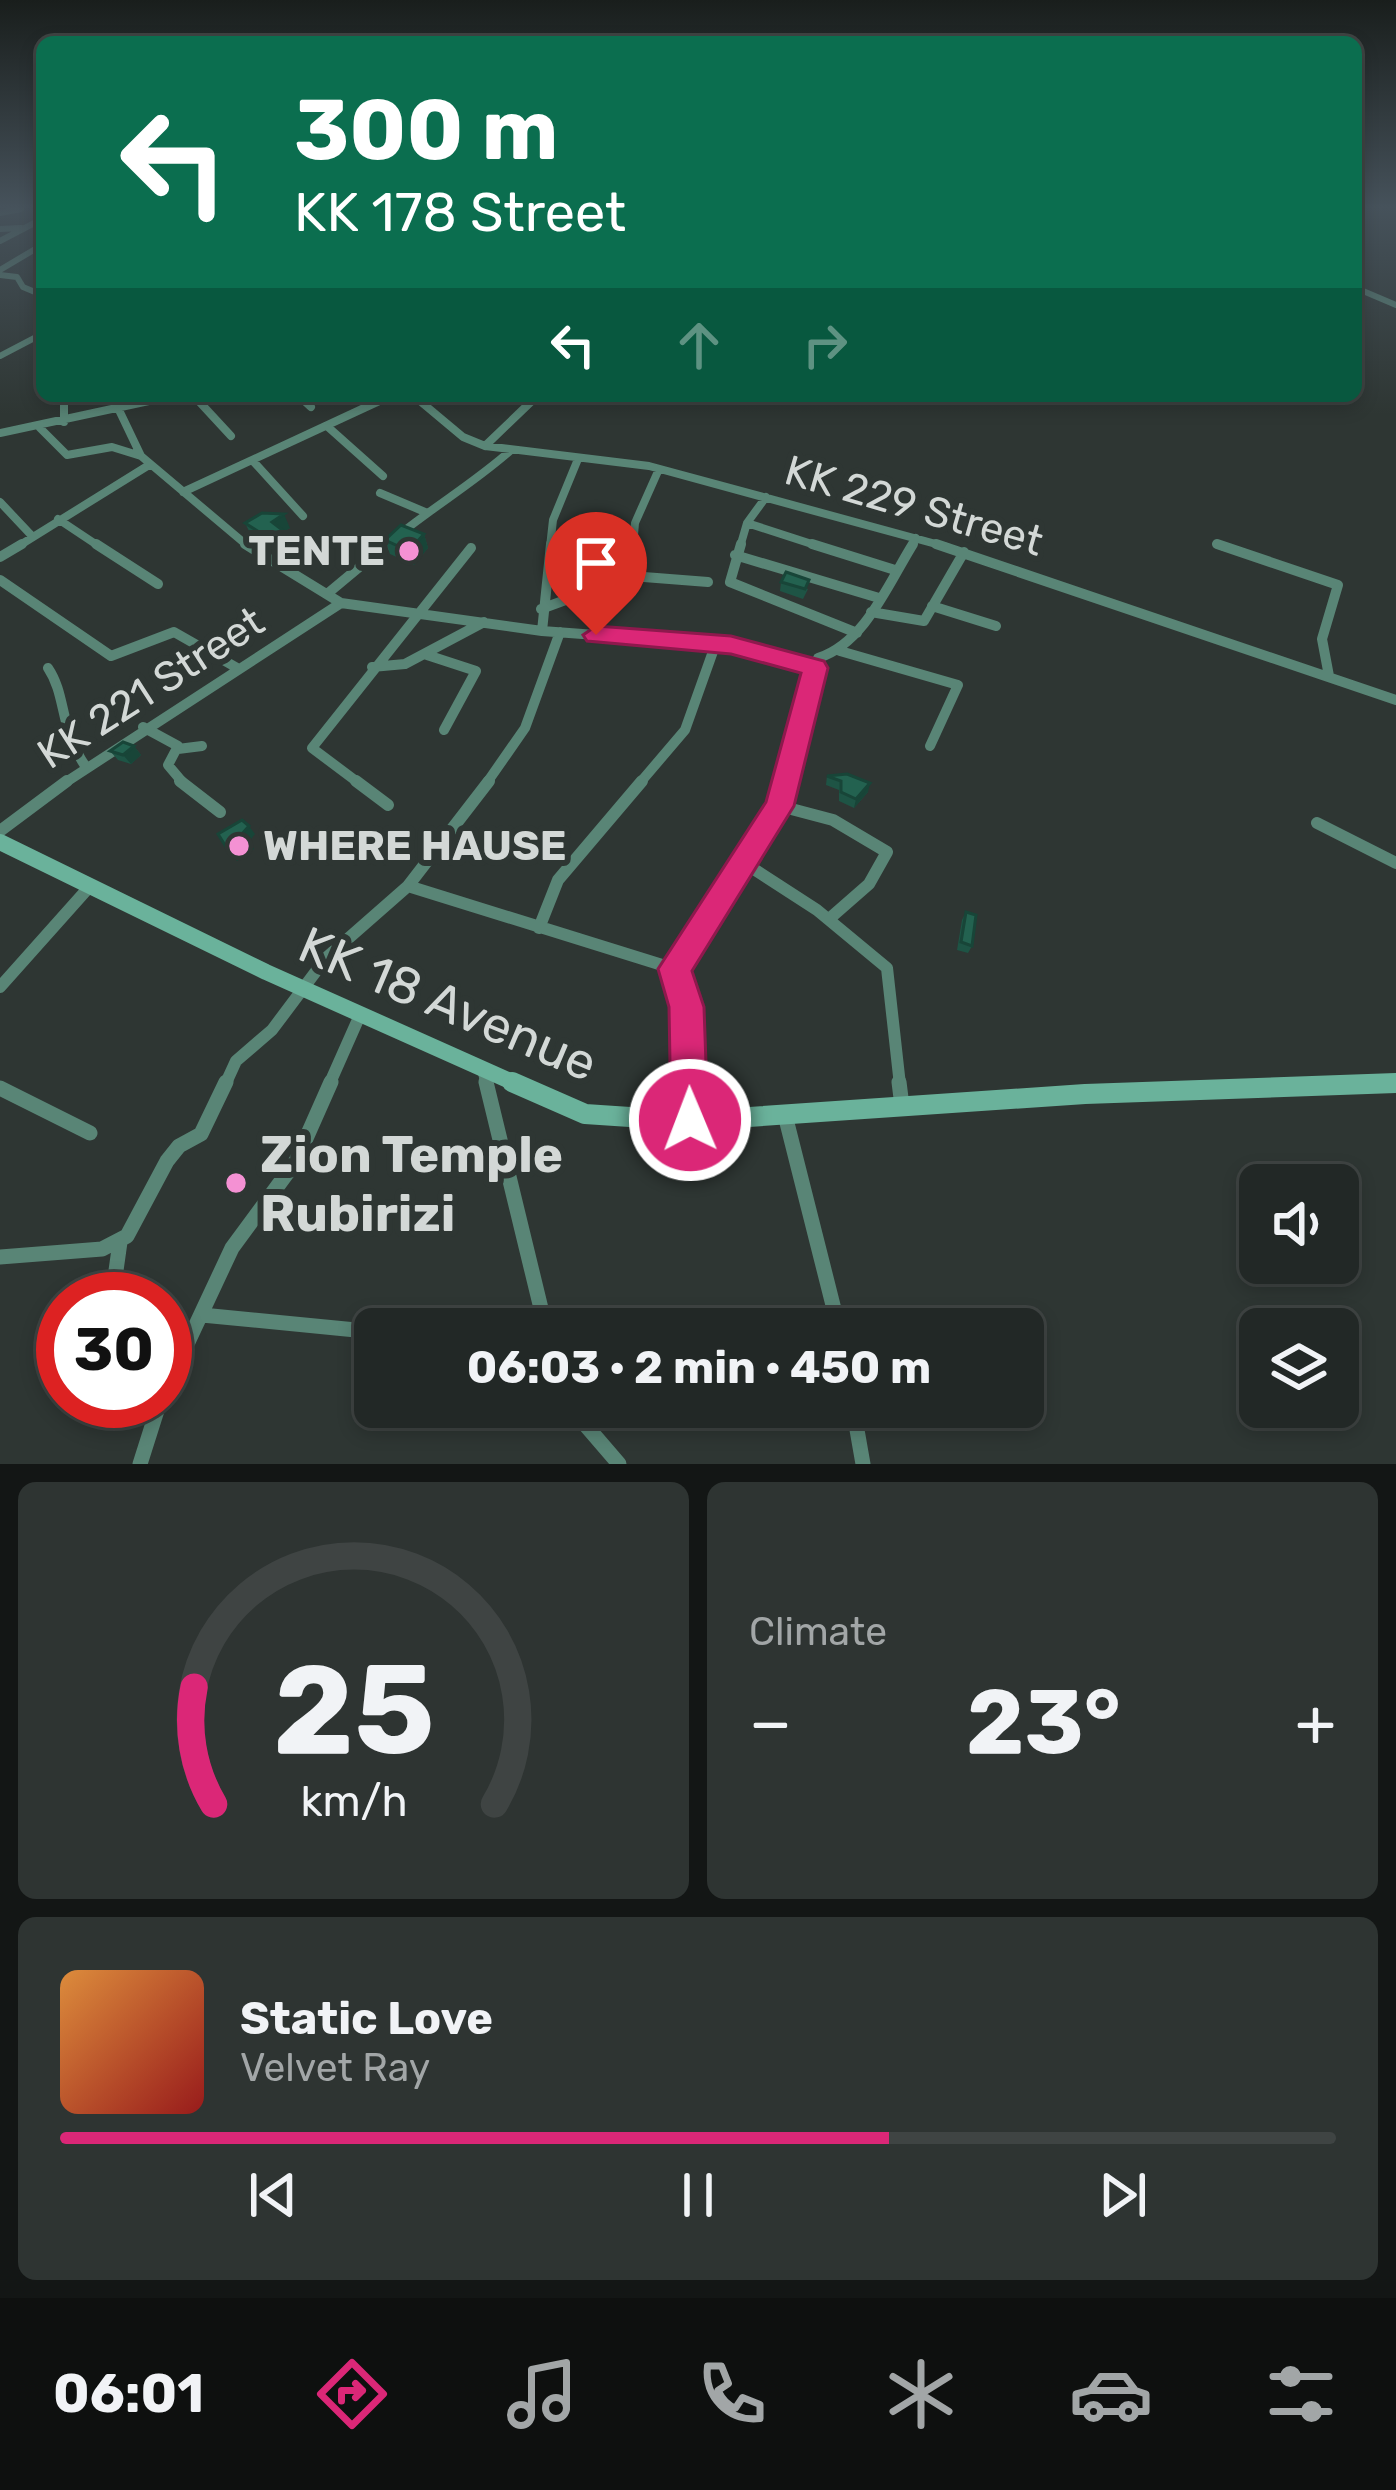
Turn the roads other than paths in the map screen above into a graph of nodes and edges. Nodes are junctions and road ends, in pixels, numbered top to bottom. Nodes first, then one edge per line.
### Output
1 (1362, 291) edge
2 (1396, 305) edge
3 (36, 337) edge
4 (0, 356) edge
5 (64, 402) edge
6 (149, 402) edge
7 (200, 402) edge
8 (305, 402) edge
9 (378, 402) edge
10 (421, 402) edge
11 (531, 402) edge
12 (311, 407) dead end
13 (119, 410) junction
14 (64, 422) junction
15 (328, 427) junction
16 (40, 428) junction
17 (0, 433) edge
18 (231, 436) dead end
19 (485, 446) junction
20 (510, 451) junction
21 (578, 459) junction
22 (145, 460) junction
23 (253, 461) junction
24 (659, 469) junction
25 (382, 476) dead end
26 (183, 492) junction
27 (380, 493) dead end
28 (766, 496) junction
29 (0, 502) edge
30 (424, 512) junction
31 (303, 515) dead end
32 (58, 519) junction
33 (746, 523) junction
34 (32, 536) junction
35 (916, 538) junction
36 (1217, 544) dead end
37 (471, 548) dead end
38 (964, 551) junction
39 (735, 555) junction
40 (0, 557) edge
41 (895, 570) junction
42 (631, 576) junction
43 (0, 580) edge
44 (708, 582) dead end
45 (158, 584) dead end
46 (327, 594) junction
47 (879, 598) junction
48 (341, 603) junction
49 (932, 606) junction
50 (541, 609) junction
51 (871, 612) junction
52 (415, 613) junction
53 (484, 622) junction
54 (996, 626) dead end
55 (542, 631) junction
56 (560, 632) junction
57 (857, 633) junction
58 (716, 643) junction
59 (840, 651) junction
60 (428, 655) junction
61 (372, 667) junction
62 (49, 668) dead end
63 (815, 668) junction
64 (239, 669) junction
65 (1329, 676) junction
66 (1396, 700) edge
67 (143, 727) junction
68 (445, 730) dead end
69 (202, 746) dead end
70 (930, 746) dead end
71 (178, 749) junction
72 (86, 766) junction
73 (388, 805) dead end
74 (779, 806) junction
75 (220, 812) dead end
76 (1317, 823) dead end
77 (0, 831) edge
78 (0, 842) edge
79 (742, 862) junction
80 (1396, 863) edge
81 (91, 885) junction
82 (408, 886) junction
83 (829, 919) junction
84 (539, 928) junction
85 (675, 969) junction
86 (0, 987) edge
87 (304, 988) junction
88 (360, 1015) junction
89 (484, 1072) junction
90 (1396, 1083) edge
91 (0, 1088) edge
92 (902, 1109) junction
93 (785, 1115) junction
94 (690, 1120) junction
95 (90, 1133) dead end
96 (120, 1241) junction
97 (0, 1257) edge
98 (116, 1272) edge
99 (542, 1308) edge
100 (834, 1308) edge
101 (202, 1315) junction
102 (354, 1330) edge
103 (192, 1336) edge
104 (151, 1428) edge
105 (588, 1428) edge
106 (857, 1428) edge
107 (140, 1464) edge
108 (619, 1464) edge
109 (863, 1464) edge

1 - 2 street
3 - 4 street
5 - 14 street
6 - 13 street
7 - 18 street
8 - 12 street
9 - 15 street
10 - 19 street, KK 229 Street
11 - 19 street
13 - 14 street
13 - 22 street
14 - 16 street
15 - 23 street
15 - 25 street
16 - 17 street
16 - 22 street
19 - 20 street, KK 229 Street
20 - 21 street, KK 229 Street
20 - 30 street
21 - 24 street, KK 229 Street
21 - 50 street
22 - 26 street
22 - 32 street
23 - 26 street
23 - 31 street
24 - 28 street, KK 229 Street
24 - 42 street
26 - 46 street
27 - 30 street
28 - 33 street
28 - 35 street, KK 229 Street
29 - 34 street
30 - 46 street
32 - 34 street
32 - 45 street
33 - 39 street
33 - 41 street
34 - 40 street
35 - 38 street, KK 229 Street
35 - 41 street
36 - 65 street
37 - 52 street
38 - 49 street
38 - 65 street, KK 229 Street
39 - 47 street
39 - 57 street
41 - 47 street
42 - 44 street
42 - 50 street
43 - 64 street
46 - 48 street
47 - 51 street
48 - 52 street
48 - 64 street, KK 221 Street
49 - 51 street
49 - 54 street
50 - 55 street
51 - 57 street
52 - 53 street
52 - 61 street
53 - 55 street
53 - 60 street
55 - 56 street
56 - 58 street
56 - 82 street
57 - 59 street
58 - 63 street
58 - 84 street
59 - 63 street
59 - 70 street
60 - 61 street
60 - 68 street
61 - 73 street
62 - 72 street
63 - 74 street
64 - 67 street, KK 221 Street
65 - 66 street, KK 229 Street
67 - 71 street
67 - 72 street, KK 221 Street
69 - 71 street
71 - 75 street
72 - 77 street, KK 221 Street
74 - 79 street
74 - 83 street
76 - 80 street
78 - 81 main road, KK 18 Avenue
79 - 83 street
79 - 85 street
81 - 86 street
81 - 87 main road, KK 18 Avenue
82 - 84 street
82 - 87 street
83 - 92 street
84 - 85 street
85 - 94 street
87 - 88 main road, KK 18 Avenue
87 - 96 street
88 - 89 main road, KK 18 Avenue
88 - 101 street
89 - 94 main road, KK 18 Avenue
89 - 99 street
90 - 92 main road, KK 18 Avenue
91 - 95 street
92 - 93 main road, KK 18 Avenue
93 - 94 main road, KK 18 Avenue
93 - 100 street
96 - 97 street
96 - 98 street
101 - 102 street
101 - 103 street
104 - 107 street
105 - 108 street
106 - 109 street

